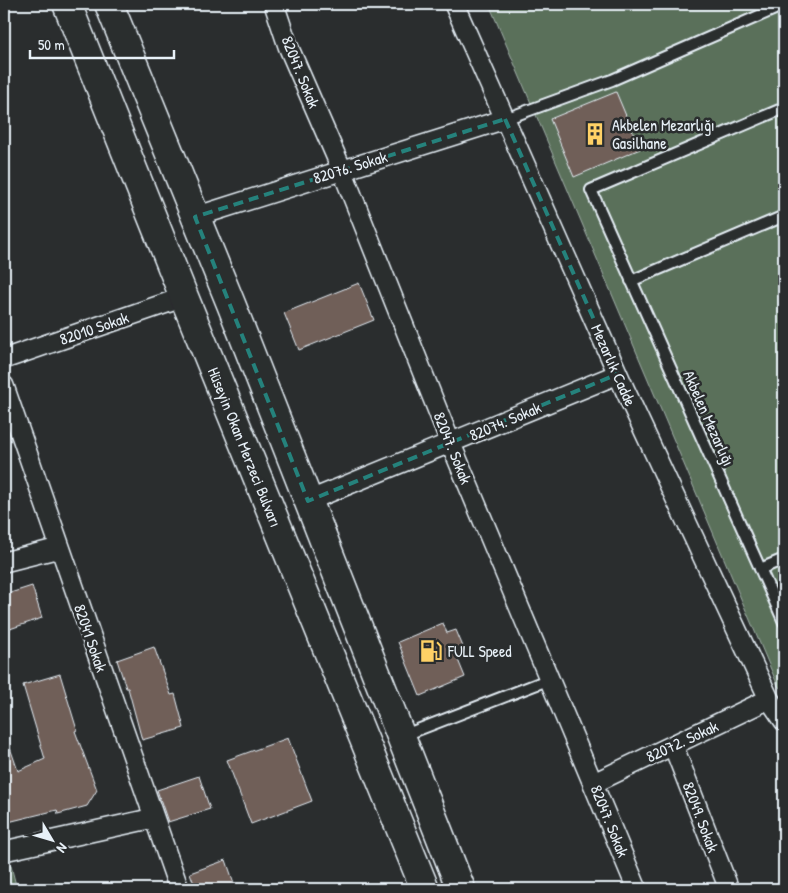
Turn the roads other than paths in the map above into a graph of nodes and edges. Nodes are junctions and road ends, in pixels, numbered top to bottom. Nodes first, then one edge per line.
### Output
1 (68, 4) edge
2 (109, 4) edge
3 (274, 4) edge
4 (454, 4) edge
5 (784, 5) edge
6 (784, 108) edge
7 (505, 119) junction
8 (342, 170) junction
9 (784, 216) edge
10 (196, 217) junction
11 (631, 281) junction
12 (184, 298) junction
13 (4, 359) edge
14 (618, 374) junction
15 (4, 386) edge
16 (450, 444) junction
17 (308, 501) junction
18 (59, 548) junction
19 (784, 559) edge
20 (4, 562) edge
21 (760, 568) junction
22 (784, 622) edge
23 (550, 679) junction
24 (770, 699) junction
25 (784, 721) edge
26 (402, 737) junction
27 (672, 745) junction
28 (594, 783) junction
29 (154, 818) junction
30 (4, 850) edge
31 (179, 889) edge
32 (424, 889) edge
33 (461, 889) edge
34 (638, 889) edge
35 (729, 889) edge

1 - 12 main road, Hüseyin Okan Merzeci Bulvarı
2 - 10 main road
3 - 8 street, 82047. Sokak
4 - 7 street, Mezarlık Cadde
5 - 7 lane
6 - 11 lane, Akbelen Mezarlığı
7 - 8 street, 82076. Sokak
7 - 14 street, Mezarlık Cadde
8 - 10 street, 82076. Sokak
8 - 16 street, 82047. Sokak
9 - 11 lane
10 - 17 main road
11 - 21 lane, Akbelen Mezarlığı
12 - 13 street, 82010 Sokak
12 - 32 main road, Hüseyin Okan Merzeci Bulvarı
14 - 16 street, 82074. Sokak
14 - 24 street, Mezarlık Cadde
15 - 18 street, 82041 Sokak
16 - 17 street, 82074. Sokak
16 - 23 street, 82047. Sokak
17 - 26 main road
18 - 20 street
18 - 29 street, 82041 Sokak
19 - 21 lane
21 - 22 lane, Akbelen Mezarlığı
23 - 26 lane
23 - 28 street, 82047. Sokak
24 - 25 street, Mezarlık Cadde
24 - 27 street, 82072. Sokak
26 - 33 main road
27 - 28 street, 82072. Sokak
27 - 35 street, 82049. Sokak
28 - 34 street, 82047. Sokak
29 - 30 street
29 - 31 street, 82041 Sokak

